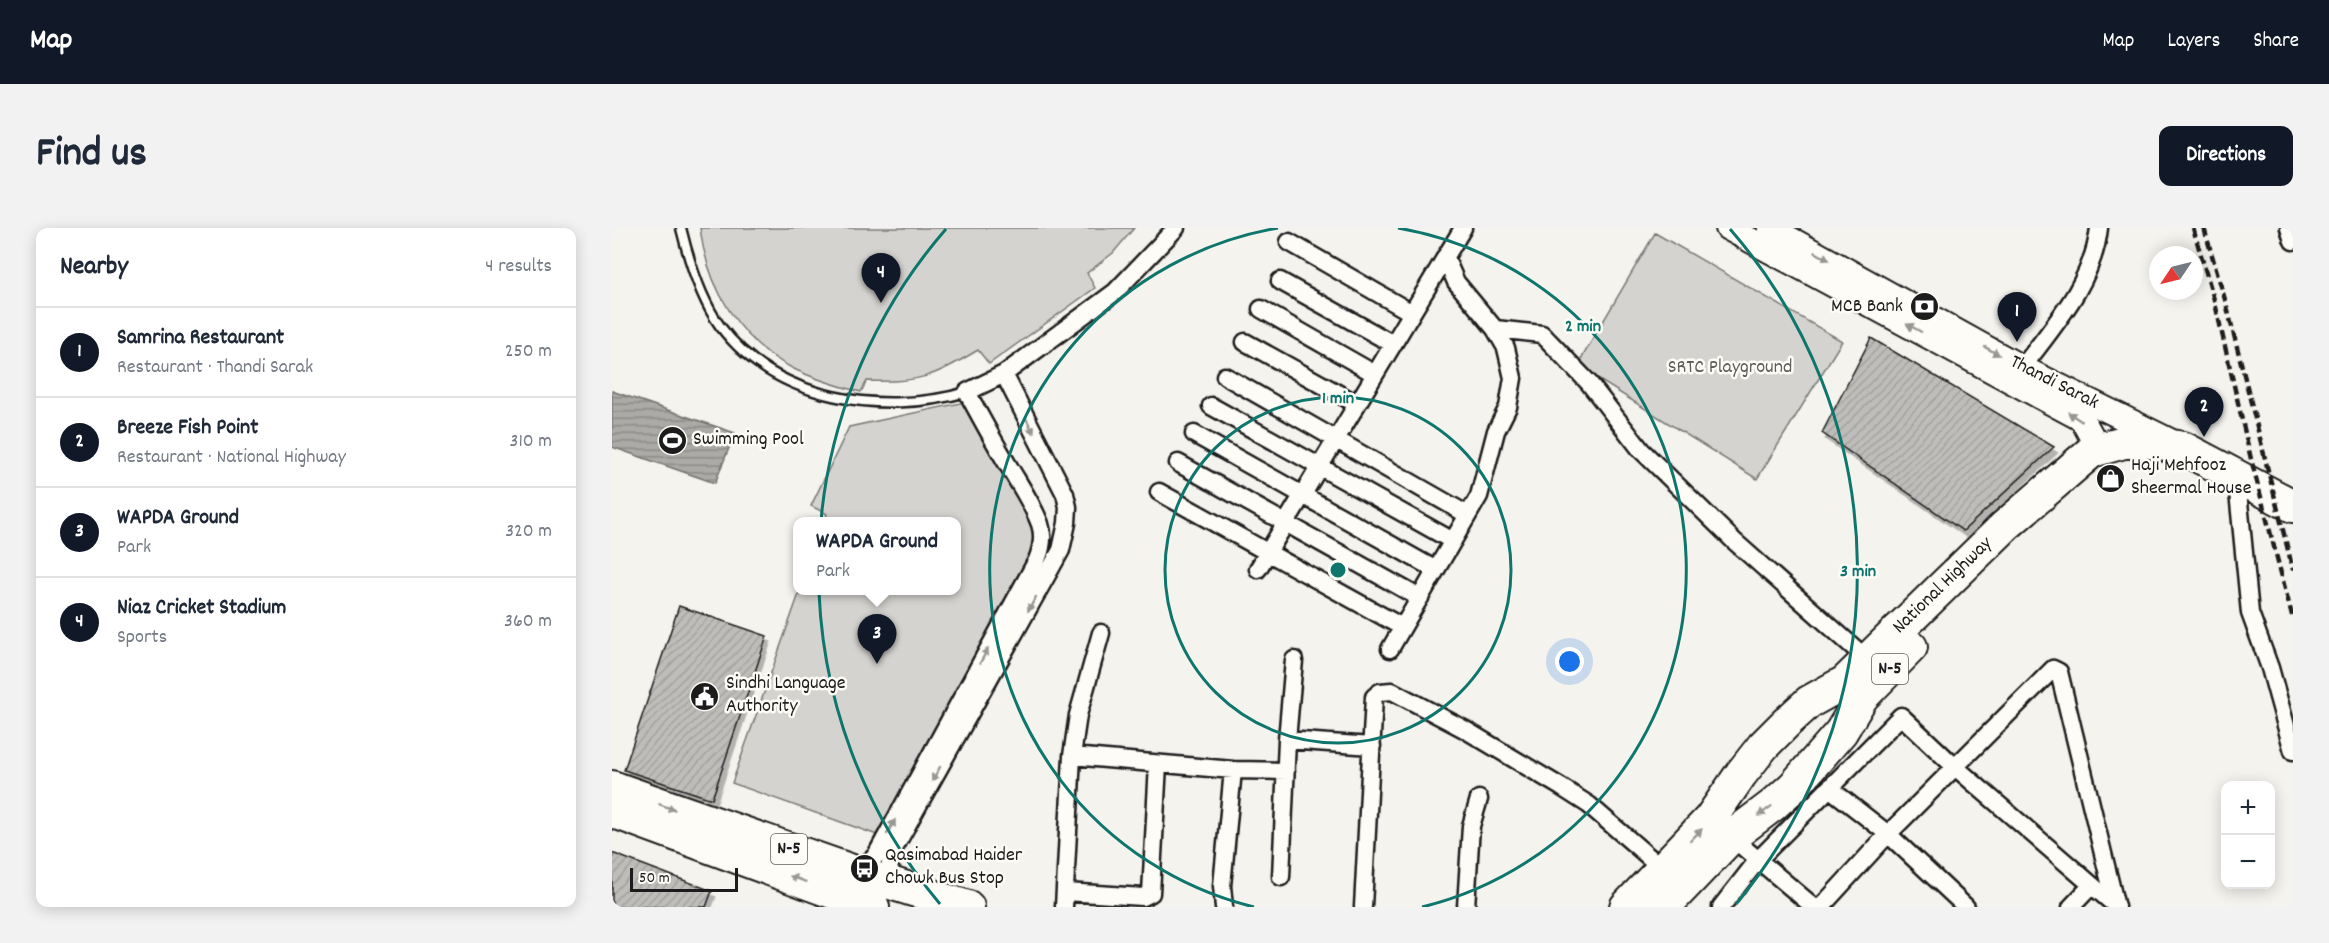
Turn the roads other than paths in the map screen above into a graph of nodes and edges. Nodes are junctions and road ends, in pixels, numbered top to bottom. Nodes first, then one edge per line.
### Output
1 (681, 228) edge
2 (1176, 228) edge
3 (1463, 228) edge
4 (1728, 228) edge
5 (1770, 228) edge
6 (2099, 228) edge
7 (2289, 228) edge
8 (2293, 241) edge
9 (1289, 242) dead end
10 (1446, 257) junction
11 (1280, 281) dead end
12 (1261, 309) dead end
13 (1412, 313) junction
14 (1495, 329) junction
15 (1245, 342) dead end
16 (1393, 344) junction
17 (2022, 368) junction
18 (1004, 374) junction
19 (1375, 374) junction
20 (1225, 376) dead end
21 (967, 392) junction
22 (1357, 404) junction
23 (1211, 406) dead end
24 (1194, 434) dead end
25 (1336, 440) junction
26 (2183, 447) junction
27 (2092, 451) junction
28 (1178, 463) dead end
29 (1320, 466) junction
30 (1159, 492) dead end
31 (2238, 492) junction
32 (1302, 496) junction
33 (2293, 506) edge
34 (1468, 515) junction
35 (1286, 524) junction
36 (2293, 524) edge
37 (1453, 541) junction
38 (1268, 553) junction
39 (1258, 569) dead end
40 (1436, 570) junction
41 (1420, 598) junction
42 (1402, 627) junction
43 (1101, 633) dead end
44 (1390, 648) dead end
45 (1294, 660) dead end
46 (1868, 660) junction
47 (1853, 690) junction
48 (1287, 740) junction
49 (1372, 746) junction
50 (2293, 751) edge
51 (1072, 756) junction
52 (1158, 764) junction
53 (1954, 766) junction
54 (1233, 770) junction
55 (1286, 771) junction
56 (612, 787) edge
57 (1829, 788) junction
58 (1479, 799) dead end
59 (612, 811) edge
60 (1888, 834) junction
61 (1731, 837) junction
62 (1757, 861) junction
63 (1663, 869) junction
64 (855, 872) junction
65 (1281, 877) dead end
66 (2092, 885) junction
67 (880, 894) edge
68 (1065, 899) edge
69 (968, 907) edge
70 (1224, 907) edge
71 (1363, 907) edge
72 (1466, 907) edge
73 (1626, 907) edge
74 (1664, 907) edge
75 (1720, 907) edge
76 (1814, 907) edge
77 (1821, 907) edge
78 (1966, 907) edge
79 (2071, 907) edge
80 (2116, 907) edge

1 - 21 lane
2 - 18 street
3 - 10 street
27 -> 4 main road, Thandi Sarak
5 -> 17 main road, Thandi Sarak
6 - 17 street
7 - 8 street
9 - 13 street
10 - 13 street
10 - 14 street
11 - 16 street
12 - 19 street
13 - 16 street
14 - 34 street
14 - 46 street
15 - 22 street
16 - 19 street
17 - 26 main road, Thandi Sarak
18 - 21 street
18 -> 67 street
19 - 22 street
20 - 25 street
64 -> 21 street
22 - 25 street
23 - 29 street
24 - 32 street
25 - 29 street
25 - 34 street
26 - 27 highway, National Highway / N-5
26 - 33 highway, National Highway / N-5
27 - 46 highway, National Highway / N-5
28 - 35 street
29 - 32 street
29 - 37 street
30 - 38 street
31 - 36 highway, National Highway / N-5
31 - 47 highway, National Highway / N-5
31 - 50 street
32 - 35 street
32 - 40 street
34 - 37 street
35 - 38 street
35 - 41 street
37 - 40 street
38 - 39 street
38 - 42 street
40 - 41 street
41 - 42 street
42 - 44 street
43 - 51 street
45 - 48 street
46 - 47 highway, National Highway / N-5
47 -> 61 highway, National Highway / N-5
63 -> 47 highway, National Highway / N-5
48 - 49 street
48 - 55 street
49 - 63 street
49 - 71 street
51 - 52 street
51 - 68 street
52 - 54 street
52 - 68 street
53 - 57 street
53 - 60 street
53 - 66 street
53 - 80 street
54 - 55 street
54 - 70 street
55 - 65 street
56 -> 64 highway, N-5
57 - 60 street
57 - 62 street
58 - 72 street
67 -> 59 highway, N-5
60 - 77 street
60 - 78 street
61 - 62 street
61 - 74 highway, National Highway / N-5
62 - 75 street
62 - 76 street
63 - 73 highway, National Highway / N-5
64 - 67 highway, N-5
66 - 79 street
66 - 80 street
67 - 69 highway, N-5

